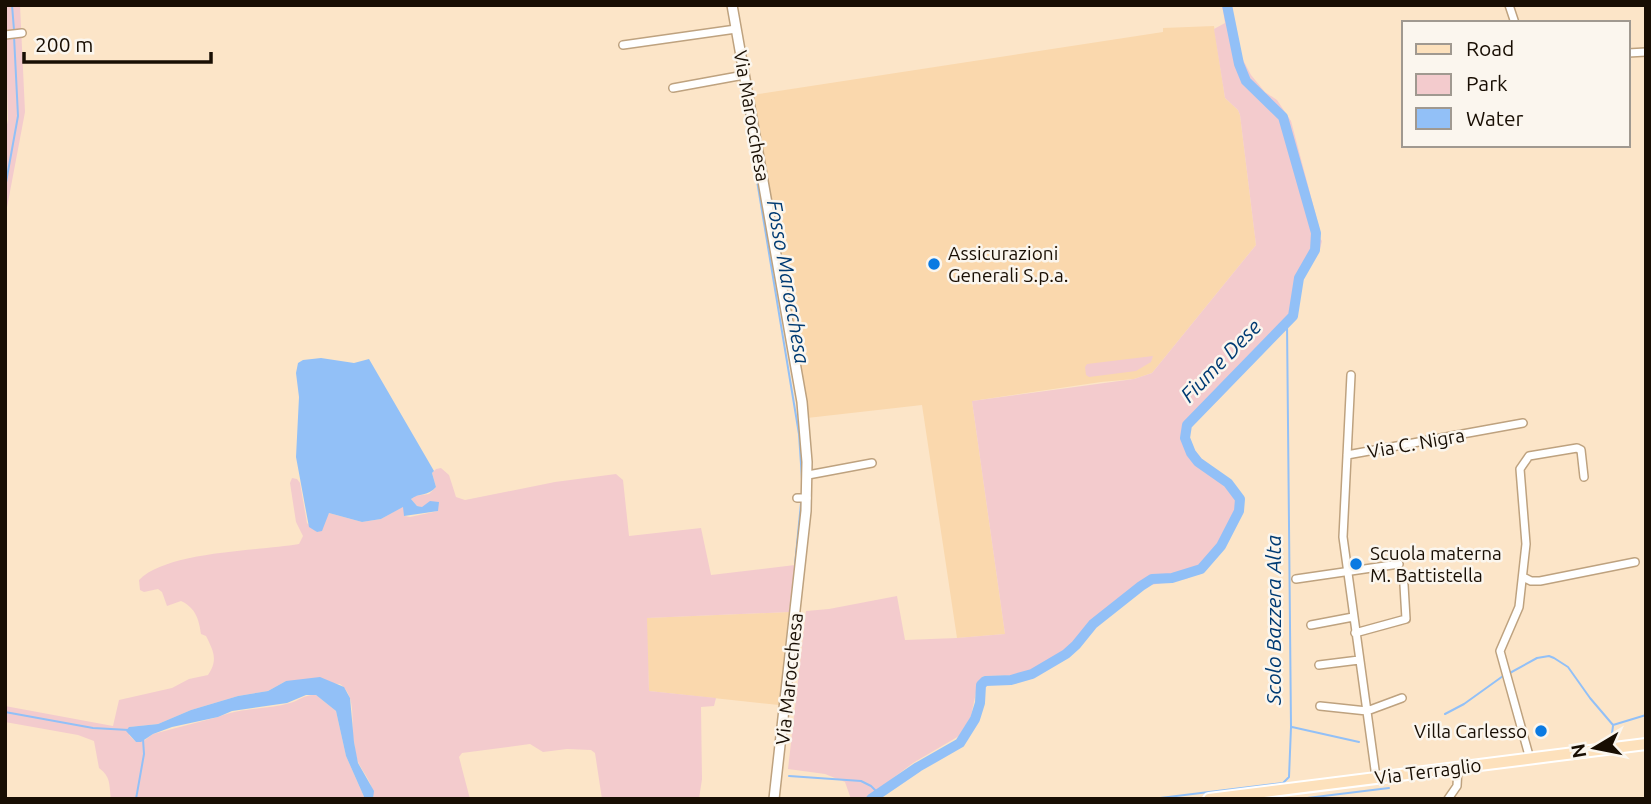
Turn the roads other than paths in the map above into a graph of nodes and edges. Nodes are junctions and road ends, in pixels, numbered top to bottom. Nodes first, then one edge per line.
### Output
1 (732, 5) edge
2 (736, 29) junction
3 (22, 33) dead end
4 (5, 36) edge
5 (623, 44) dead end
6 (744, 75) junction
7 (673, 88) dead end
8 (1351, 375) dead end
9 (1523, 423) dead end
10 (1347, 455) junction
11 (872, 463) dead end
12 (808, 475) junction
13 (1584, 477) dead end
14 (797, 498) dead end
15 (807, 498) junction
16 (1635, 562) dead end
17 (1399, 564) dead end
18 (1347, 571) junction
19 (1523, 576) junction
20 (1296, 579) dead end
21 (1404, 585) dead end
22 (1353, 617) junction
23 (1311, 625) dead end
24 (1355, 633) junction
25 (1359, 660) junction
26 (1319, 665) dead end
27 (1402, 698) dead end
28 (1320, 706) dead end
29 (1367, 711) junction
30 (1646, 744) edge
31 (1530, 759) junction
32 (1458, 767) junction
33 (1376, 777) junction
34 (774, 799) edge
35 (1209, 799) edge
36 (1448, 799) edge

1 - 2 street, Via Marocchesa
2 - 5 street
2 - 6 street, Via Marocchesa
3 - 4 street
6 - 7 street
6 - 12 street, Via Marocchesa
8 - 10 street, Via C. Nigra
9 - 10 street, Via C. Nigra
10 - 18 street
11 - 12 street
12 - 15 street, Via Marocchesa
13 - 19 street
14 - 15 street
15 - 34 street, Via Marocchesa
16 - 19 street
17 - 18 street
18 - 20 street
18 - 22 street
19 - 31 street
21 - 24 street
22 - 23 street
22 - 24 street
24 - 25 street
25 - 26 street
25 - 29 street
27 - 29 street
28 - 29 street
29 - 33 street
30 - 31 main road, Via Terraglio
31 - 32 main road, Via Terraglio
32 - 33 main road, Via Terraglio
32 - 36 street
33 - 35 main road, Via Terraglio

